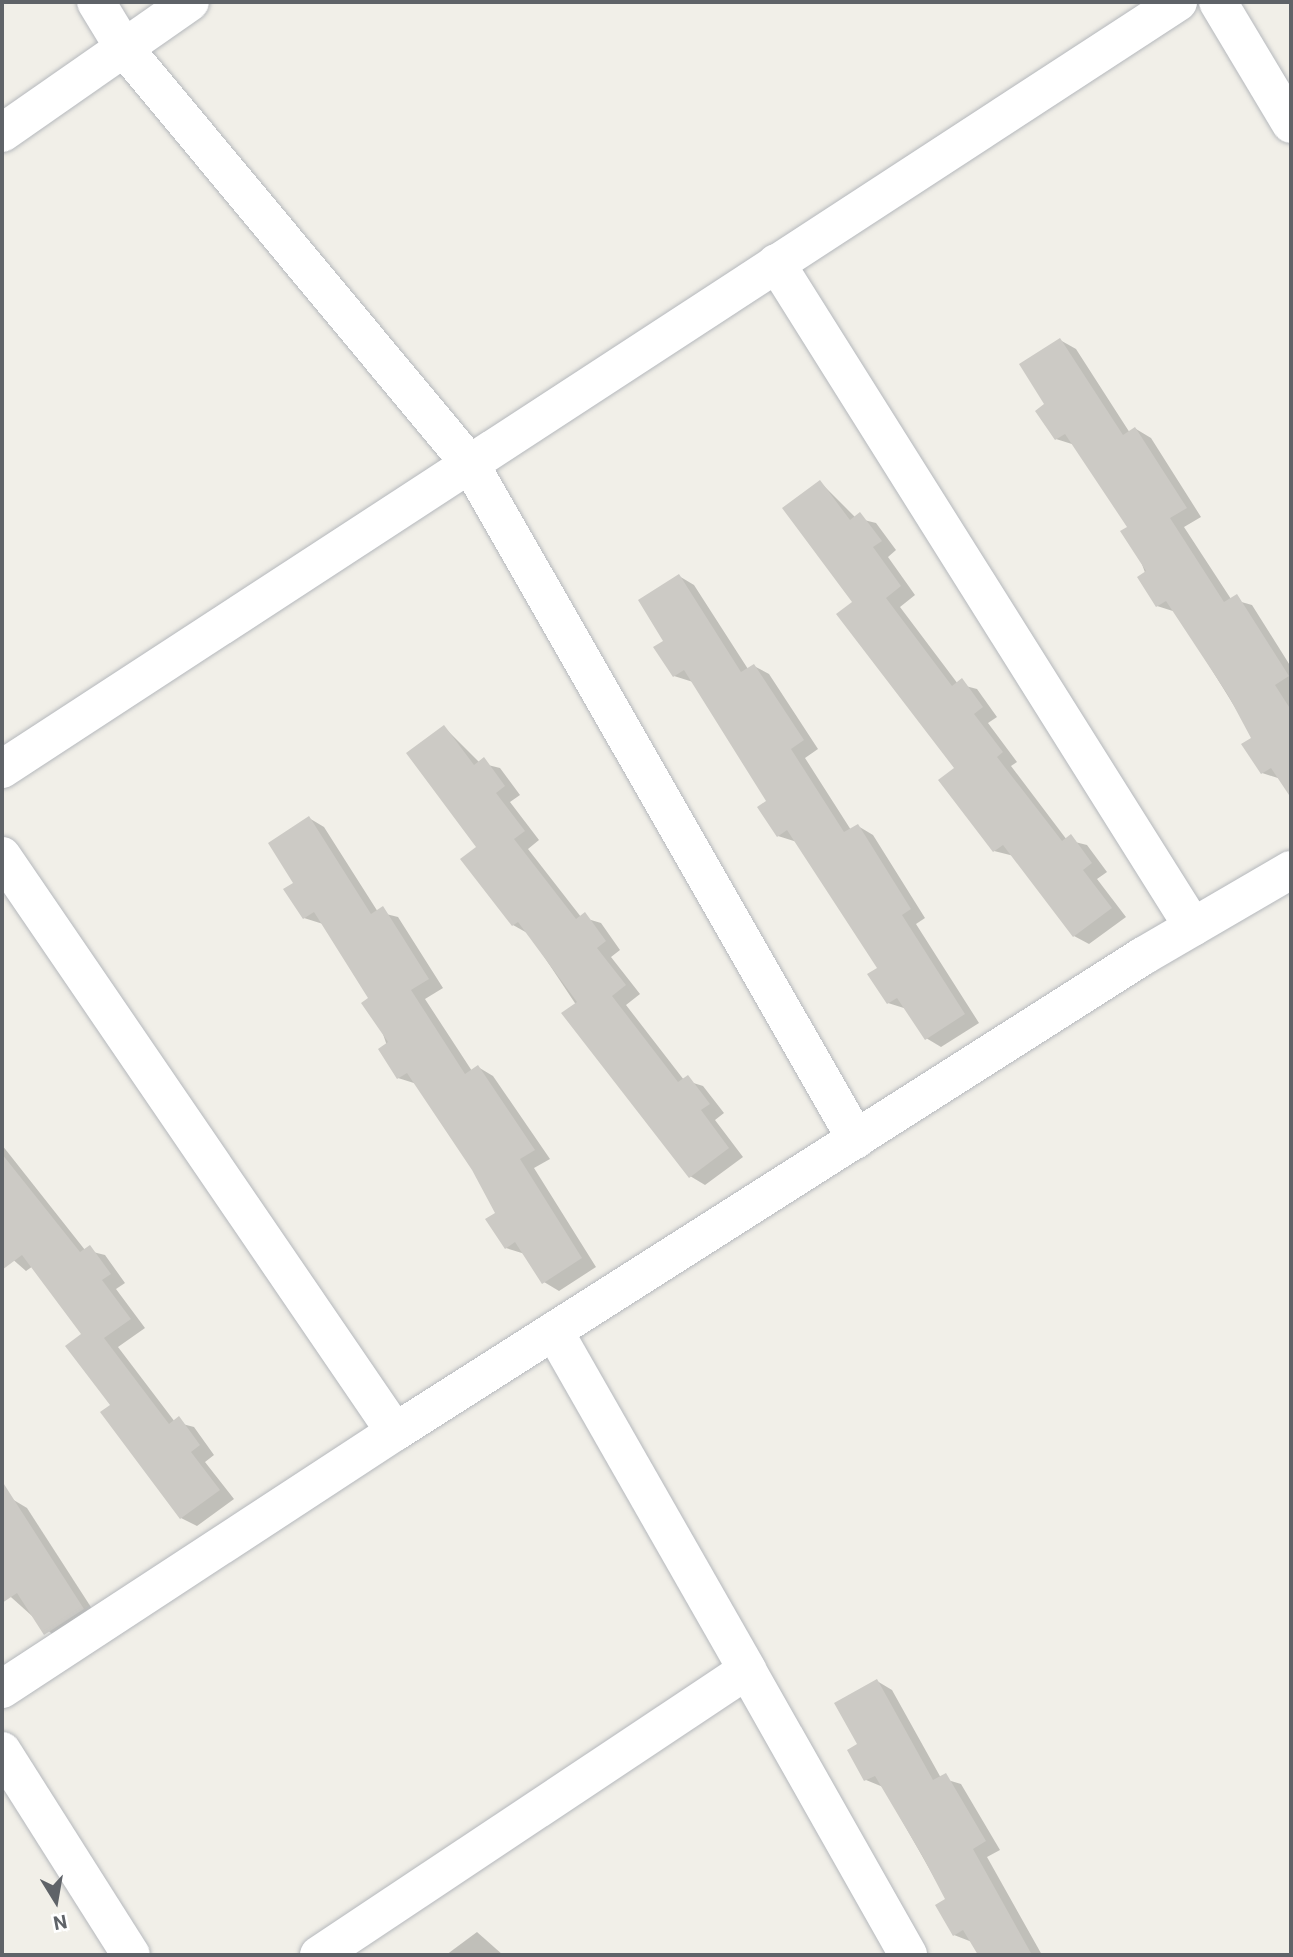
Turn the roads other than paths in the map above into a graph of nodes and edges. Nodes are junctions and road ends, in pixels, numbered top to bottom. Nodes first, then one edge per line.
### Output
1 (96, 2) edge
2 (190, 2) edge
3 (1178, 2) edge
4 (1218, 2) edge
5 (124, 48) junction
6 (1291, 124) edge
7 (2, 133) edge
8 (776, 263) junction
9 (470, 464) junction
10 (2, 769) edge
11 (2, 856) edge
12 (1291, 870) edge
13 (1193, 927) junction
14 (856, 1139) junction
15 (554, 1331) junction
16 (395, 1432) junction
17 (747, 1670) junction
18 (2, 1689) edge
19 (2, 1751) edge
20 (131, 1955) edge
21 (319, 1955) edge
22 (908, 1955) edge

1 - 5 street
2 - 5 street
3 - 8 street
4 - 6 street
5 - 7 street
5 - 9 street
8 - 9 street
8 - 13 street
9 - 10 street
9 - 14 street
11 - 16 street
12 - 13 street
13 - 14 street
14 - 15 street
15 - 16 street
15 - 17 street
16 - 18 street
17 - 21 street
17 - 22 street
19 - 20 street

